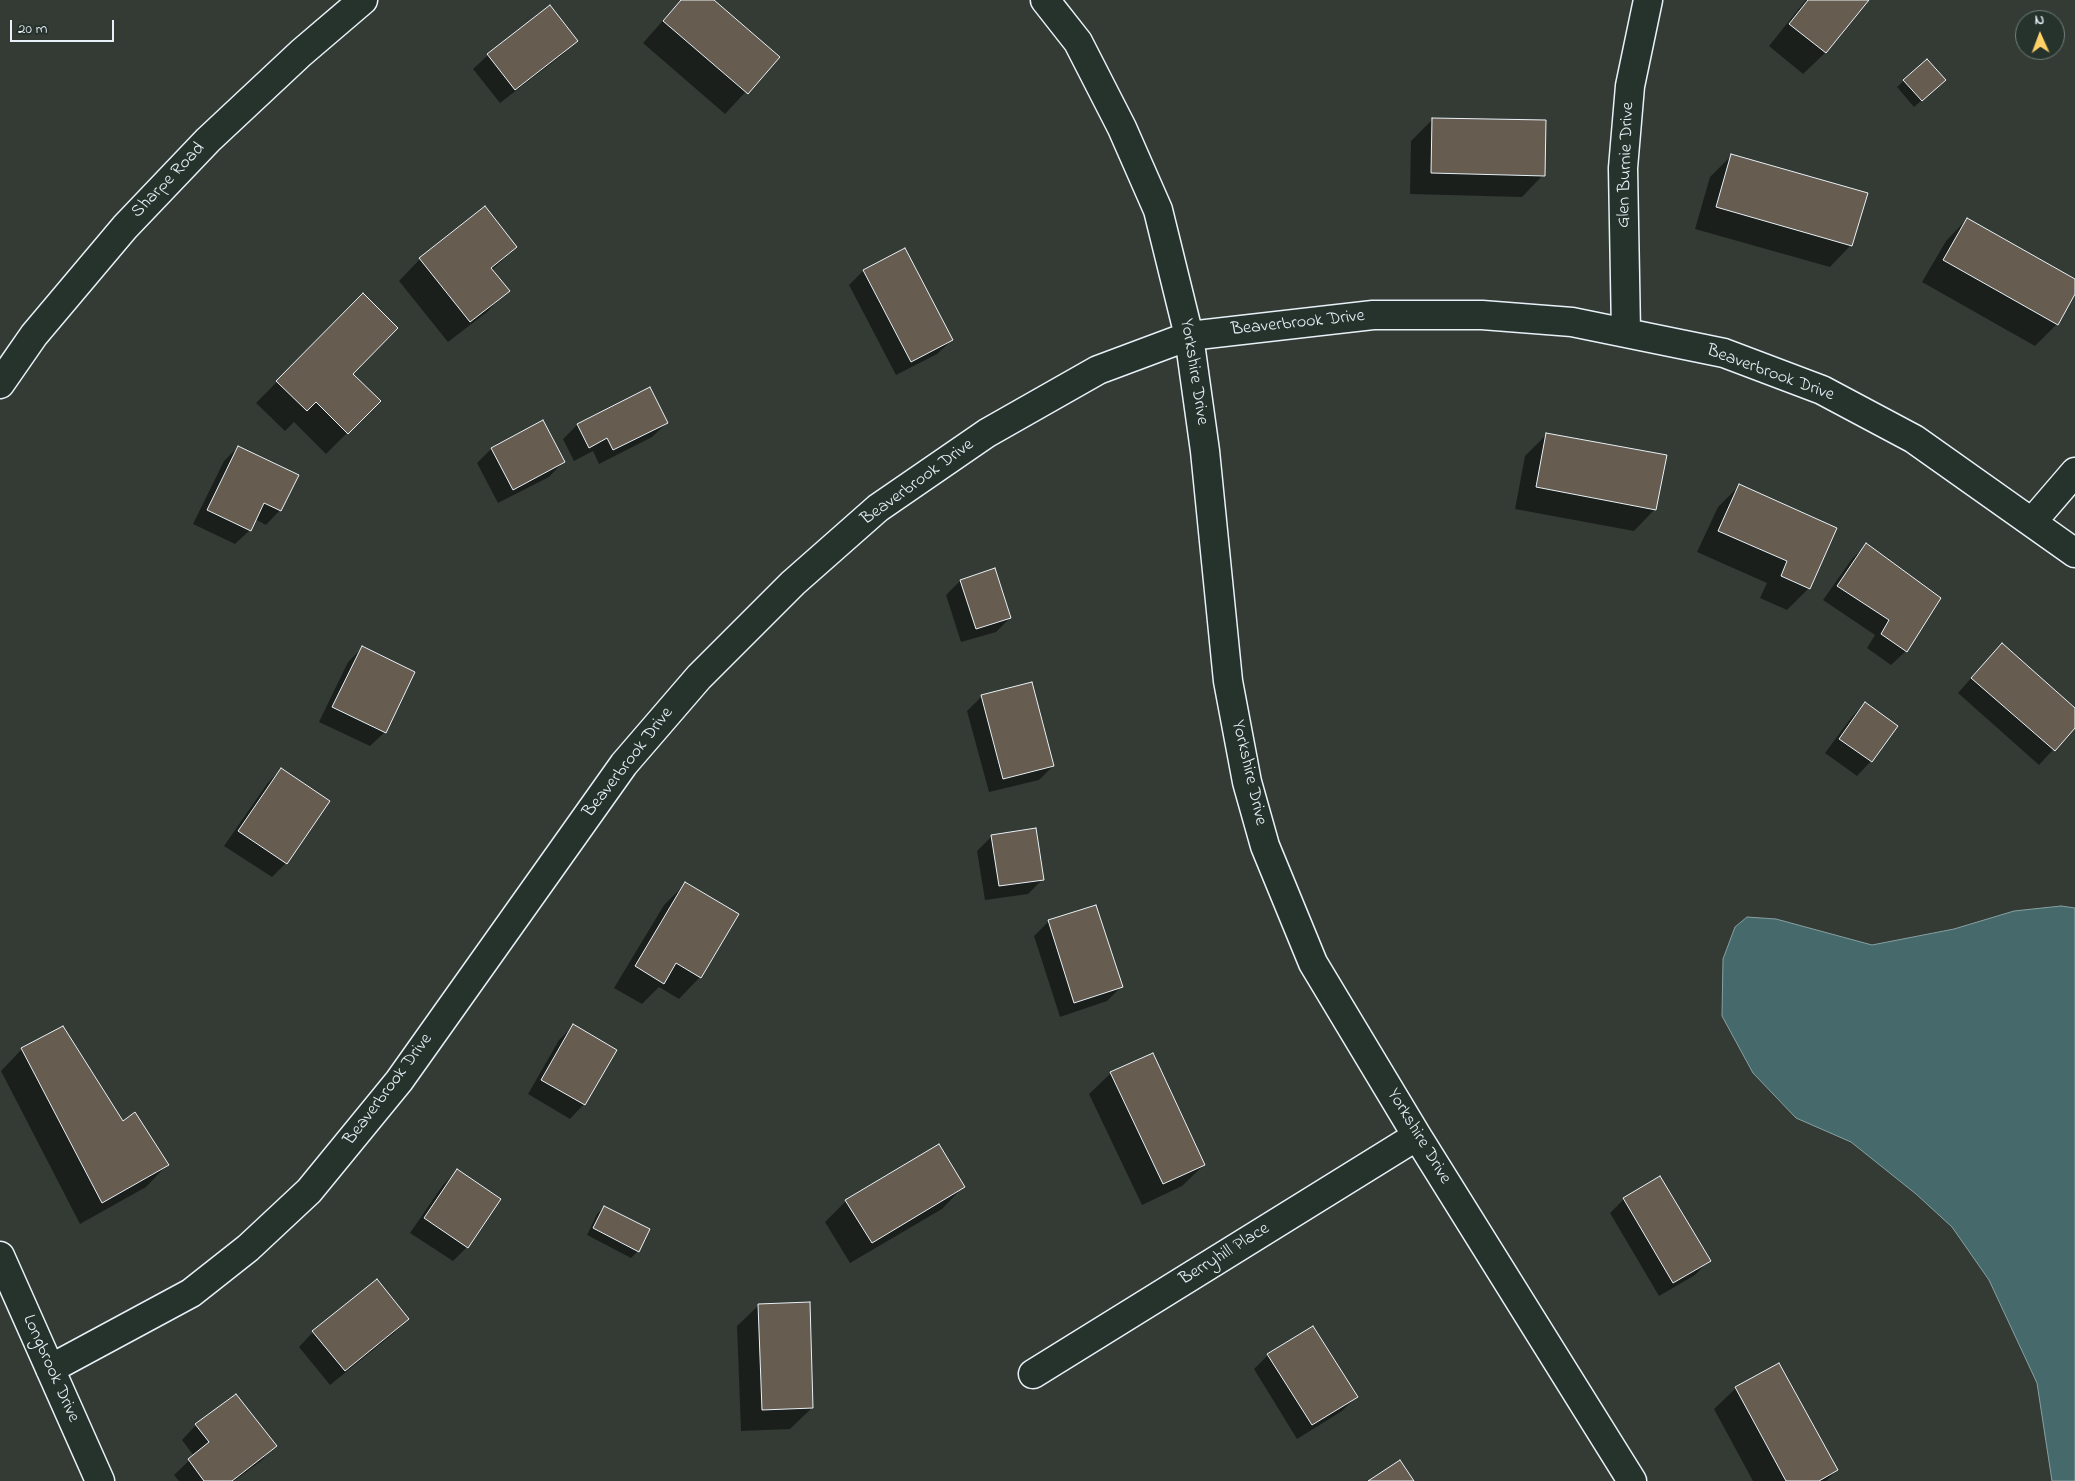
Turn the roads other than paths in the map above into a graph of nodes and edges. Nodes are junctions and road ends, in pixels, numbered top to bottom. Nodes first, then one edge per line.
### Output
1 (363, 0) edge
2 (1045, 0) edge
3 (1648, 0) edge
4 (1626, 332) junction
5 (1189, 336) junction
6 (0, 384) edge
7 (2075, 472) edge
8 (2032, 522) junction
9 (2075, 553) edge
10 (1417, 1136) junction
11 (0, 1256) edge
12 (50, 1369) junction
13 (1034, 1374) dead end
14 (100, 1481) edge
15 (1632, 1481) edge

1 - 6 street, Sharpe Road
2 - 5 street, Yorkshire Drive
3 - 4 street, Glen Burnie Drive
4 - 5 street, Beaverbrook Drive
4 - 8 street, Beaverbrook Drive
5 - 10 street, Yorkshire Drive
5 - 12 street, Beaverbrook Drive
7 - 8 street
8 - 9 street, Beaverbrook Drive
10 - 13 street, Berryhill Place
10 - 15 street, Yorkshire Drive
11 - 12 street, Longbrook Drive
12 - 14 street, Longbrook Drive

